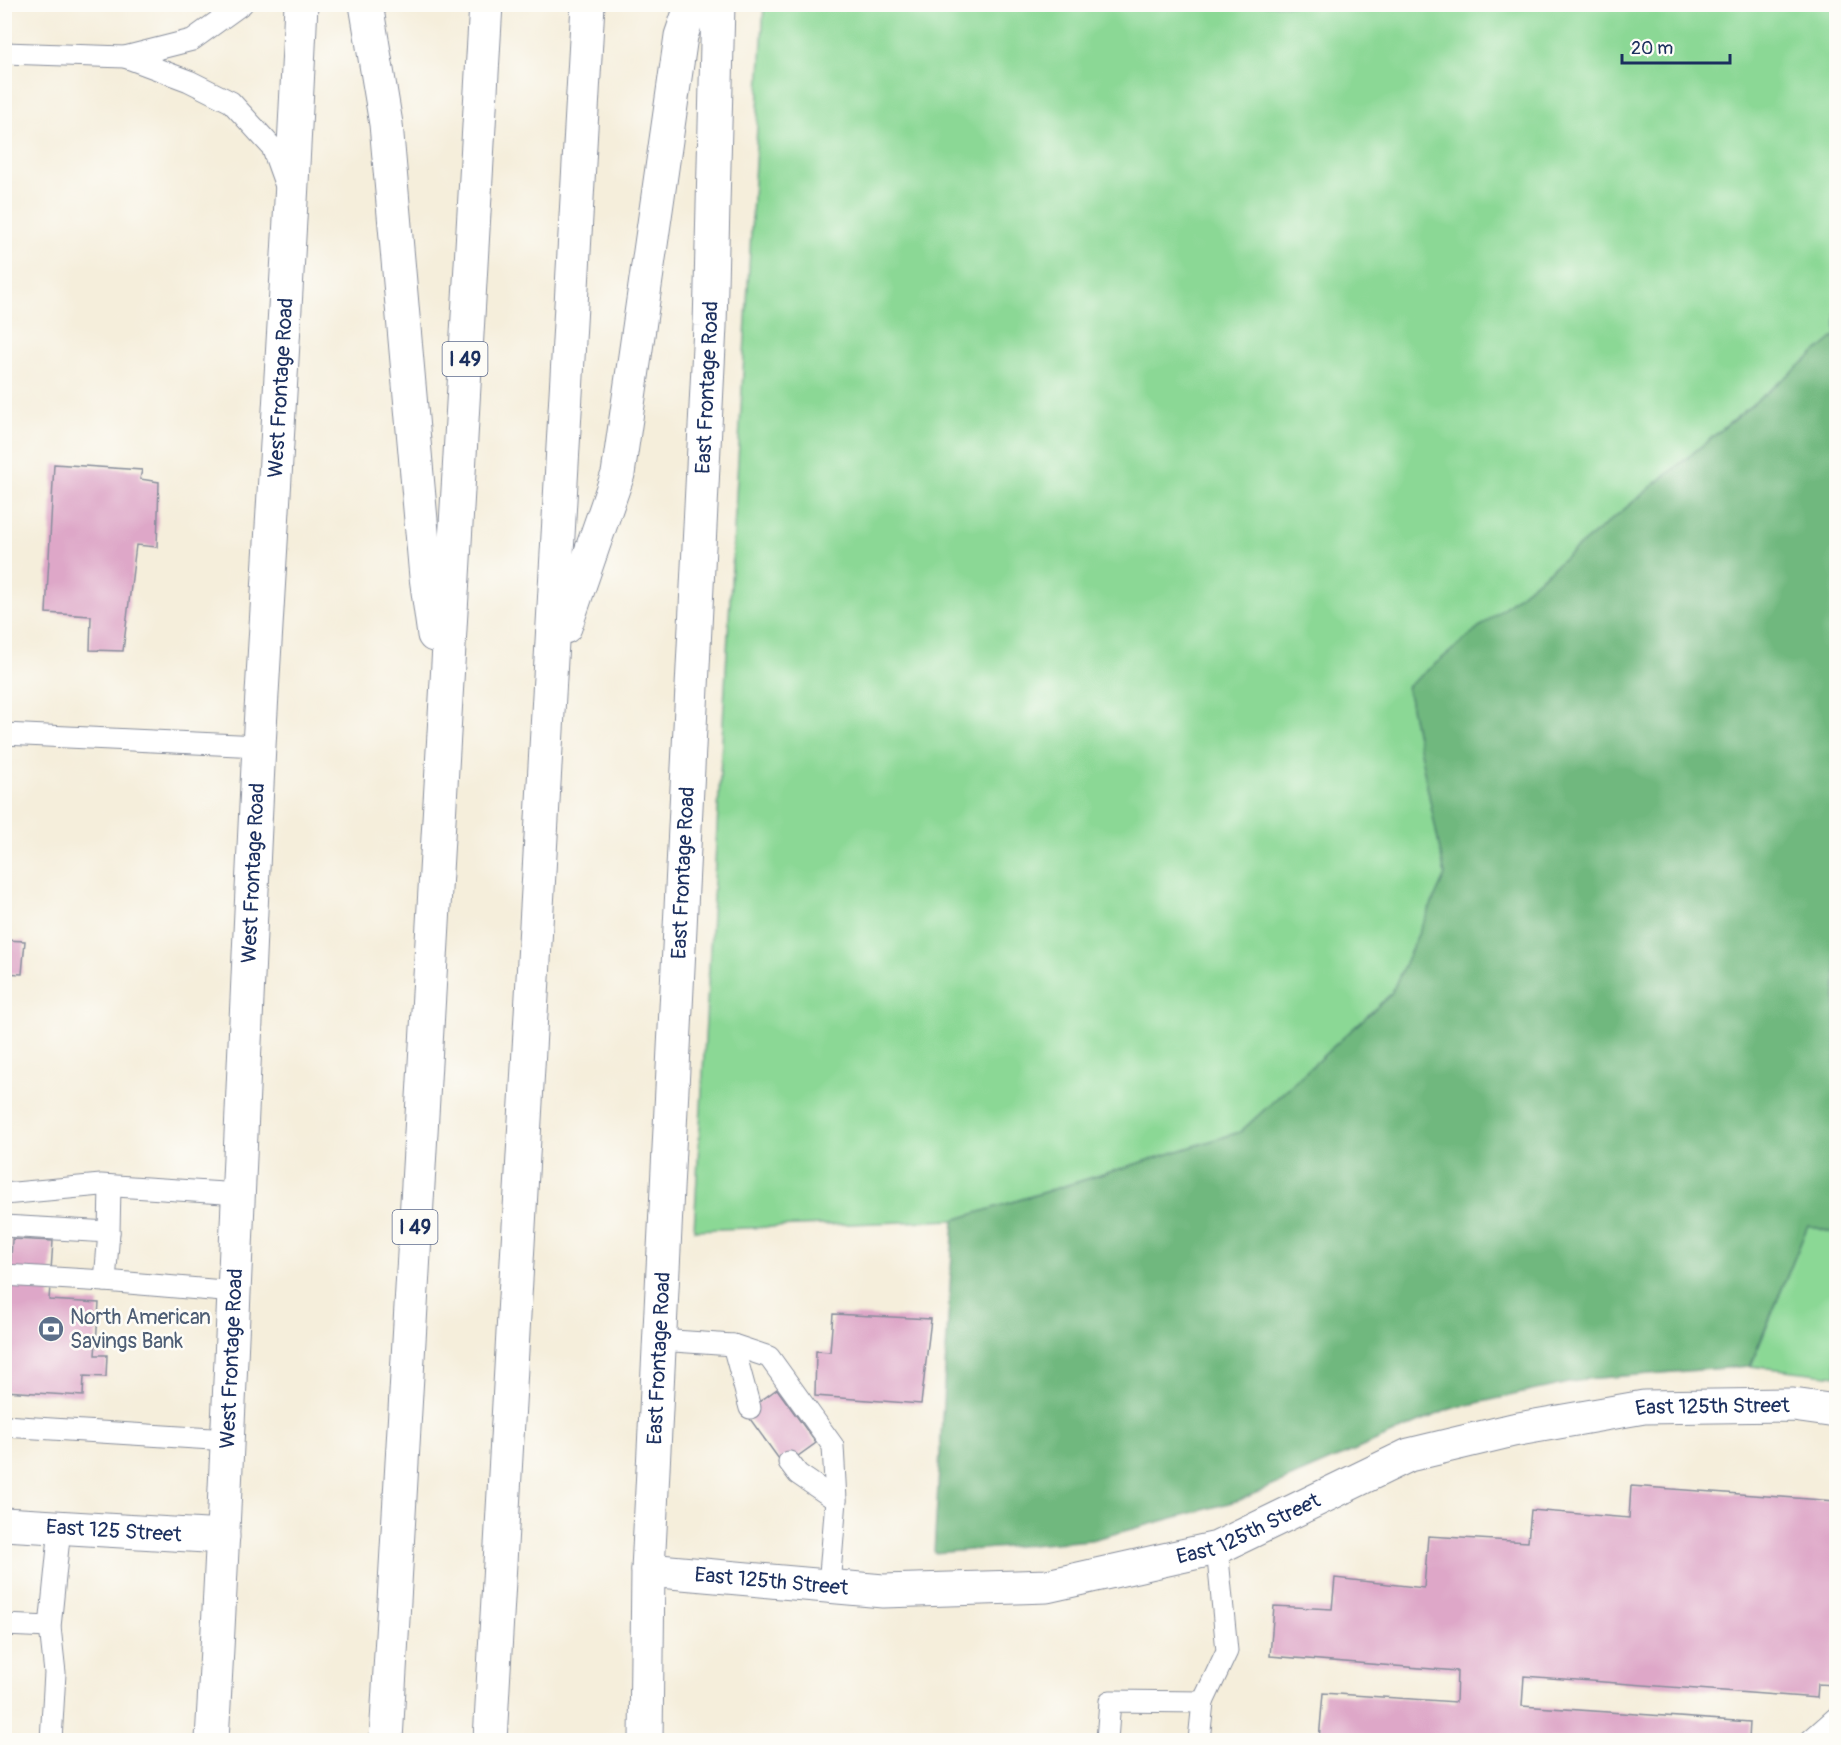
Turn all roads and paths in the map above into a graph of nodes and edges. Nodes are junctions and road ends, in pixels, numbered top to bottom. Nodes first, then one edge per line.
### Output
1 (242, 4) edge
2 (301, 4) edge
3 (366, 4) edge
4 (486, 4) edge
5 (588, 4) edge
6 (692, 4) edge
7 (718, 4) edge
8 (4, 53) edge
9 (124, 57) junction
10 (292, 204) junction
11 (552, 663) junction
12 (444, 713) junction
13 (4, 734) edge
14 (259, 746) junction
15 (110, 1186) junction
16 (4, 1194) edge
17 (239, 1194) junction
18 (4, 1226) edge
19 (109, 1232) junction
20 (4, 1275) edge
21 (105, 1281) junction
22 (235, 1292) junction
23 (659, 1340) junction
24 (733, 1345) junction
25 (750, 1408) dead end
26 (1836, 1411) edge
27 (4, 1426) edge
28 (228, 1440) junction
29 (789, 1462) dead end
30 (836, 1500) junction
31 (4, 1524) edge
32 (60, 1527) junction
33 (224, 1537) junction
34 (1217, 1548) junction
35 (648, 1570) junction
36 (829, 1586) junction
37 (4, 1625) edge
38 (50, 1627) junction
39 (1203, 1702) junction
40 (1836, 1718) edge
41 (51, 1740) edge
42 (212, 1740) edge
43 (386, 1740) edge
44 (490, 1740) edge
45 (645, 1740) edge
46 (1107, 1740) edge
47 (1199, 1740) edge
48 (1811, 1740) edge

1 - 9 lane
2 - 10 main road, West Frontage Road
3 - 12 main road
4 - 12 main road, I 49
5 - 11 main road
6 - 11 main road
7 - 23 main road, East Frontage Road
8 - 9 lane
9 - 10 lane
10 - 14 main road, West Frontage Road
11 - 44 main road
12 - 43 main road, I 49
13 - 14 lane
14 - 17 main road, West Frontage Road
15 - 16 lane
15 - 17 lane
15 - 19 lane
17 - 22 main road, West Frontage Road
18 - 19 lane
19 - 21 lane
20 - 21 lane
21 - 22 lane
22 - 28 main road, West Frontage Road
23 - 24 lane
23 - 35 main road, East Frontage Road
24 - 25 lane
24 - 30 lane
26 - 34 main road, East 125th Street
27 - 28 lane
28 - 33 main road, West Frontage Road
29 - 30 lane
30 - 36 lane
31 - 32 main road, East 125 Street
32 - 33 main road, East 125 Street
32 - 38 lane
33 - 42 main road, West Frontage Road
34 - 36 main road, East 125th Street
34 - 39 lane
35 - 36 main road, East 125th Street
35 - 45 main road, East Frontage Road
37 - 38 lane
38 - 41 lane
39 - 46 lane
39 - 47 lane
40 - 48 lane

